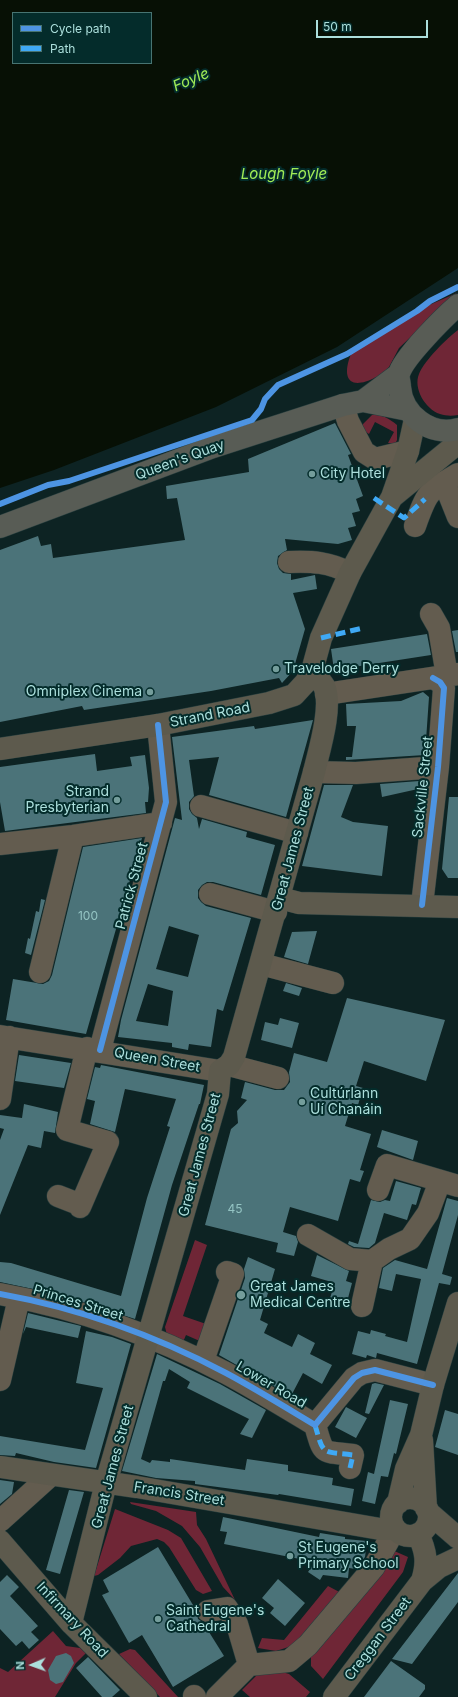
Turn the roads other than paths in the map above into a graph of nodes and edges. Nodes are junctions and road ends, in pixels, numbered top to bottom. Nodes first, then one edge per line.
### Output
1 (457, 307) edge
2 (399, 374) junction
3 (353, 403) junction
4 (412, 415) junction
5 (458, 430) edge
6 (458, 443) edge
7 (408, 451) junction
8 (451, 478) edge
9 (392, 497) junction
10 (458, 517) edge
11 (416, 526) dead end
12 (0, 527) edge
13 (289, 562) dead end
14 (350, 573) junction
15 (431, 614) dead end
16 (312, 671) junction
17 (446, 676) edge
18 (326, 694) junction
19 (294, 695) junction
20 (158, 725) junction
21 (325, 725) junction
22 (0, 749) edge
23 (438, 767) junction
24 (314, 772) junction
25 (201, 806) dead end
26 (161, 823) junction
27 (297, 834) junction
28 (72, 836) junction
29 (0, 844) edge
30 (210, 894) dead end
31 (278, 905) junction
32 (422, 905) junction
33 (458, 907) edge
34 (261, 964) junction
35 (40, 972) dead end
36 (334, 983) dead end
37 (5, 1037) edge
38 (93, 1049) junction
39 (224, 1068) junction
40 (278, 1078) dead end
41 (0, 1099) edge
42 (449, 1184) edge
43 (378, 1190) dead end
44 (58, 1196) dead end
45 (308, 1235) dead end
46 (372, 1261) junction
47 (227, 1272) dead end
48 (10, 1296) edge
49 (458, 1303) edge
50 (362, 1306) dead end
51 (149, 1337) junction
52 (203, 1361) junction
53 (0, 1380) edge
54 (433, 1385) junction
55 (315, 1425) junction
56 (421, 1435) junction
57 (0, 1467) edge
58 (350, 1468) dead end
59 (51, 1475) junction
60 (106, 1483) junction
61 (427, 1510) junction
62 (395, 1514) junction
63 (0, 1520) edge
64 (418, 1534) junction
65 (458, 1538) edge
66 (0, 1541) edge
67 (458, 1553) edge
68 (458, 1558) edge
69 (422, 1581) junction
70 (208, 1611) dead end
71 (72, 1623) junction
72 (249, 1665) junction
73 (226, 1694) edge
74 (146, 1697) edge
75 (334, 1697) edge

1 - 2 highway
2 - 3 highway, Queen's Quay
2 - 4 highway
3 - 4 highway, Queen's Quay
3 - 7 street
3 - 12 highway, Queen's Quay
4 - 5 highway, Queen's Quay
4 - 7 main road
6 - 9 main road
7 - 9 main road
8 - 10 street
8 - 11 street
9 - 14 main road
13 - 14 street
14 - 16 main road
15 - 17 street
16 - 18 main road
16 - 19 main road
17 - 18 street
17 - 23 street, Sackville Street
18 - 21 main road, Great James Street
19 - 20 main road, Strand Road
19 - 21 main road
20 - 22 main road, Strand Road
20 - 26 street, Patrick Street
21 - 24 main road, Great James Street
23 - 24 street
23 - 32 street, Sackville Street
24 - 27 main road, Great James Street
25 - 27 street
26 - 28 street
26 - 38 street, Patrick Street
27 - 31 main road, Great James Street
28 - 29 street
28 - 35 street
30 - 31 street
31 - 32 main road
31 - 34 main road, Great James Street
32 - 33 main road
34 - 36 street
34 - 39 main road, Great James Street
37 - 38 street, Queen Street
37 - 41 street
38 - 39 street, Queen Street
38 - 44 street, Patrick Street
39 - 40 street, Queen Street
39 - 51 main road, Great James Street
42 - 43 street
42 - 46 street
45 - 46 street
46 - 50 street
47 - 52 street
48 - 51 street, Princes Street
48 - 53 street
49 - 54 main road
51 - 52 street, Lower Road
51 - 60 main road, Great James Street
52 - 55 street, Lower Road
54 - 55 street, Lower Road
54 - 56 main road
55 - 58 street, Lower Road
56 - 61 main road
56 - 62 main road
57 - 59 main road, Francis Street
59 - 60 main road, Francis Street
59 - 63 street
60 - 62 main road, Francis Street
60 - 71 main road, Great James Street
61 - 62 main road
61 - 64 main road
61 - 65 main road
62 - 64 main road
62 - 72 street
64 - 67 main road
64 - 69 main road, Creggan Street
66 - 71 main road, Infirmary Road
68 - 69 main road, Creggan Street
69 - 75 main road, Creggan Street
70 - 72 street
71 - 74 main road, Infirmary Road
72 - 73 street

